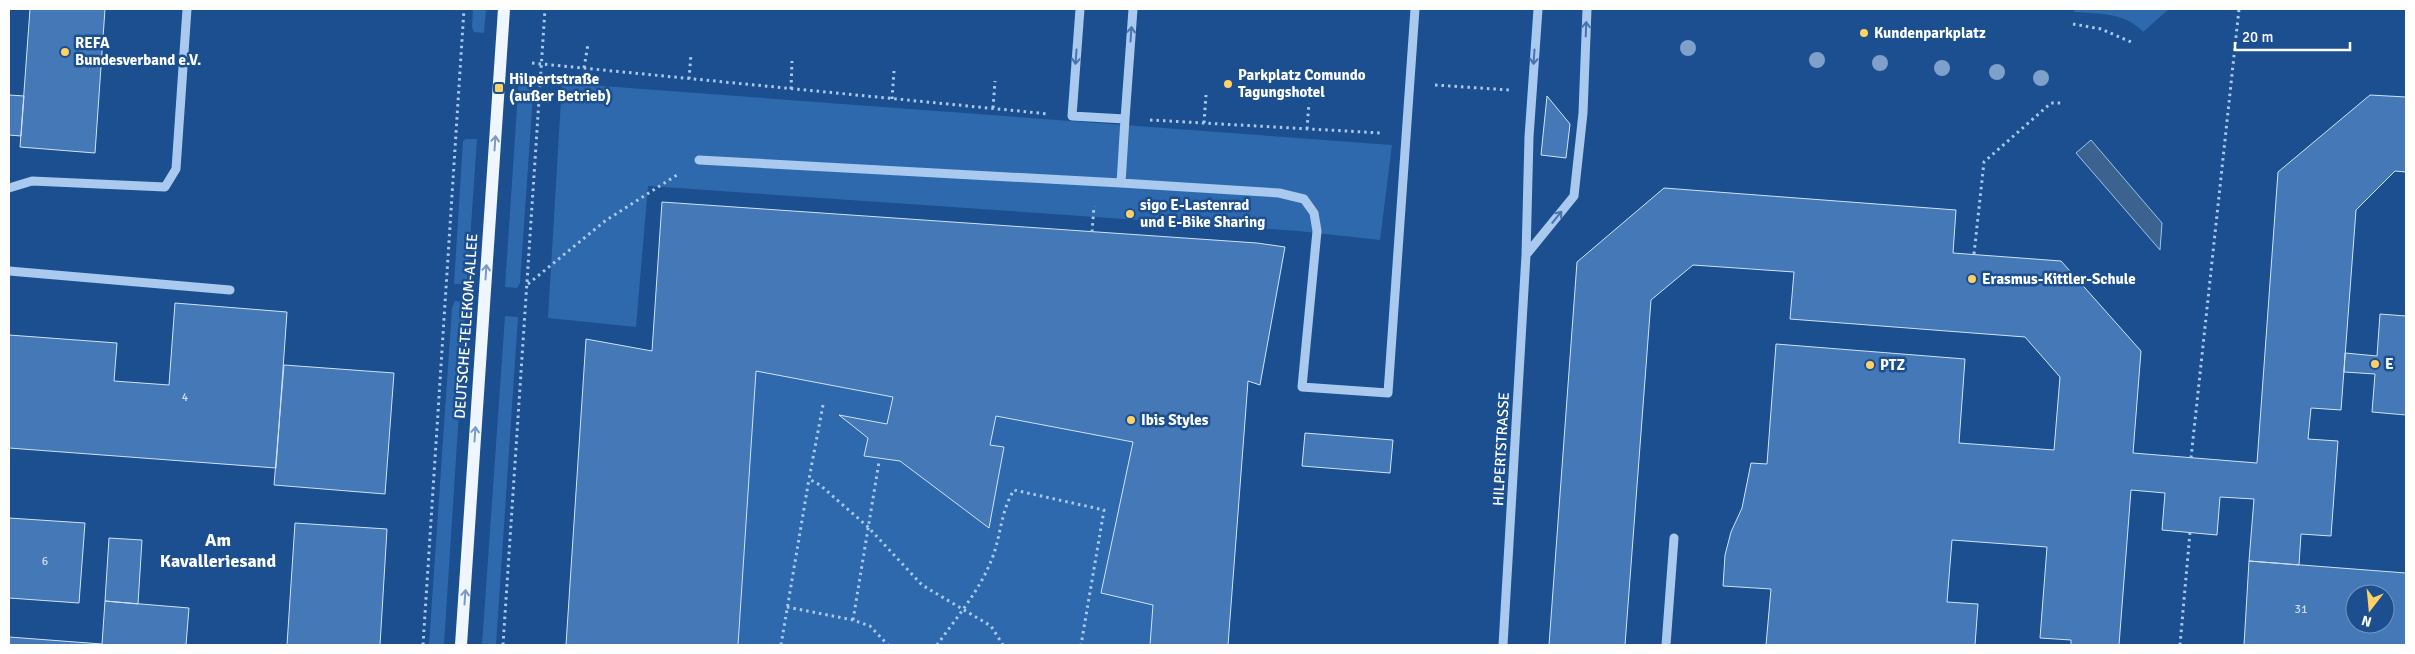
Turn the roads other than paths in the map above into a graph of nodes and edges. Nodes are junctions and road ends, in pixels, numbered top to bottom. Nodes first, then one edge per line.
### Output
1 (187, 9) edge
2 (504, 9) edge
3 (1080, 9) edge
4 (1133, 9) edge
5 (1415, 9) edge
6 (1538, 9) edge
7 (1587, 9) edge
8 (1125, 119) junction
9 (699, 160) road end
10 (1121, 183) junction
11 (9, 188) edge
12 (1526, 255) junction
13 (9, 271) edge
14 (230, 290) dead end
15 (1674, 538) dead end
16 (461, 645) edge
17 (1503, 645) edge
18 (1666, 645) edge

1 - 11 lane
16 -> 2 main road, DEUTSCHE-TELEKOM-ALLEE
3 -> 8 lane
8 -> 4 lane
5 - 10 lane
6 -> 12 lane, HILPERTSTRASSE
12 -> 7 lane
8 - 10 lane
9 - 10 lane
12 - 17 lane, HILPERTSTRASSE
13 - 14 lane
15 - 18 lane

